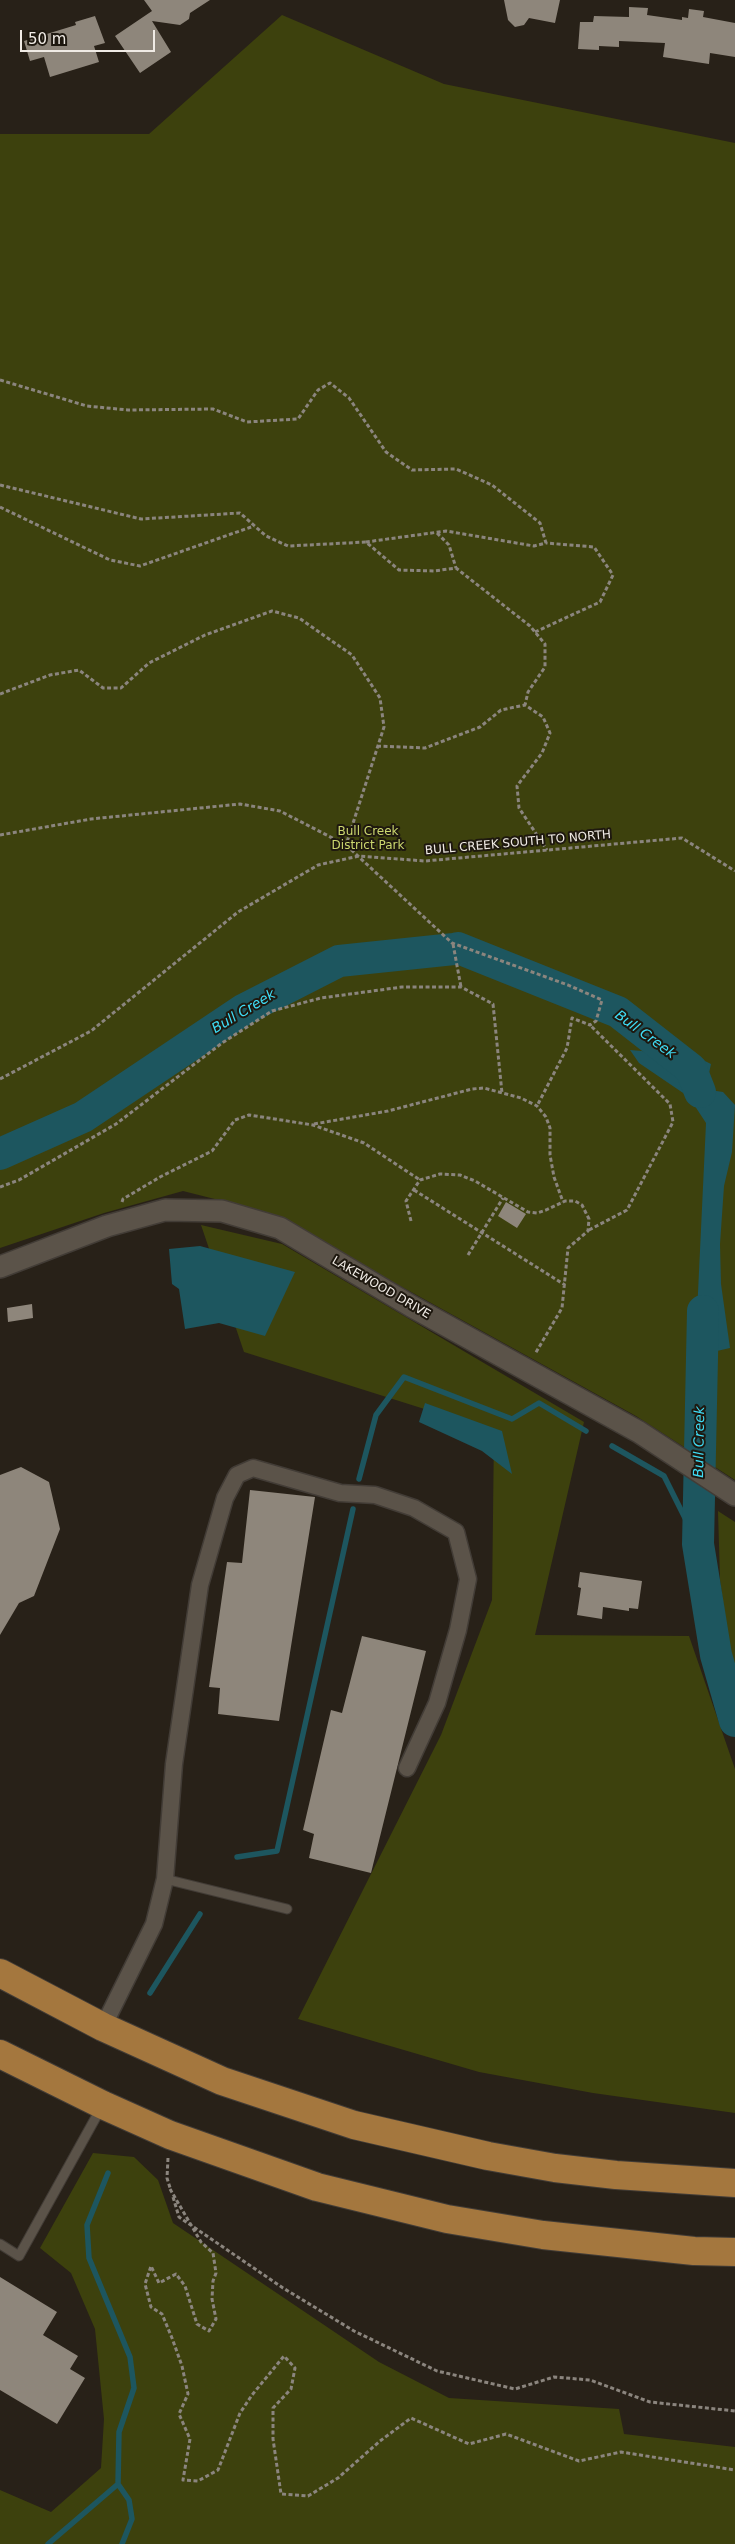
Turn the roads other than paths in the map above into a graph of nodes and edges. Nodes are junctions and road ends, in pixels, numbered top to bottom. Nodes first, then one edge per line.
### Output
1 (0, 1267) edge
2 (735, 1495) edge
3 (407, 1768) dead end
4 (165, 1879) junction
5 (287, 1909) dead end
6 (0, 1972) edge
7 (103, 2027) junction
8 (0, 2054) edge
9 (103, 2106) junction
10 (735, 2183) edge
11 (0, 2244) edge
12 (735, 2252) edge

1 - 2 street, LAKEWOOD DRIVE
3 - 4 street
4 - 5 lane
4 - 7 street
6 - 7 highway
7 - 10 highway
8 - 9 highway
9 - 11 lane
9 - 12 highway

